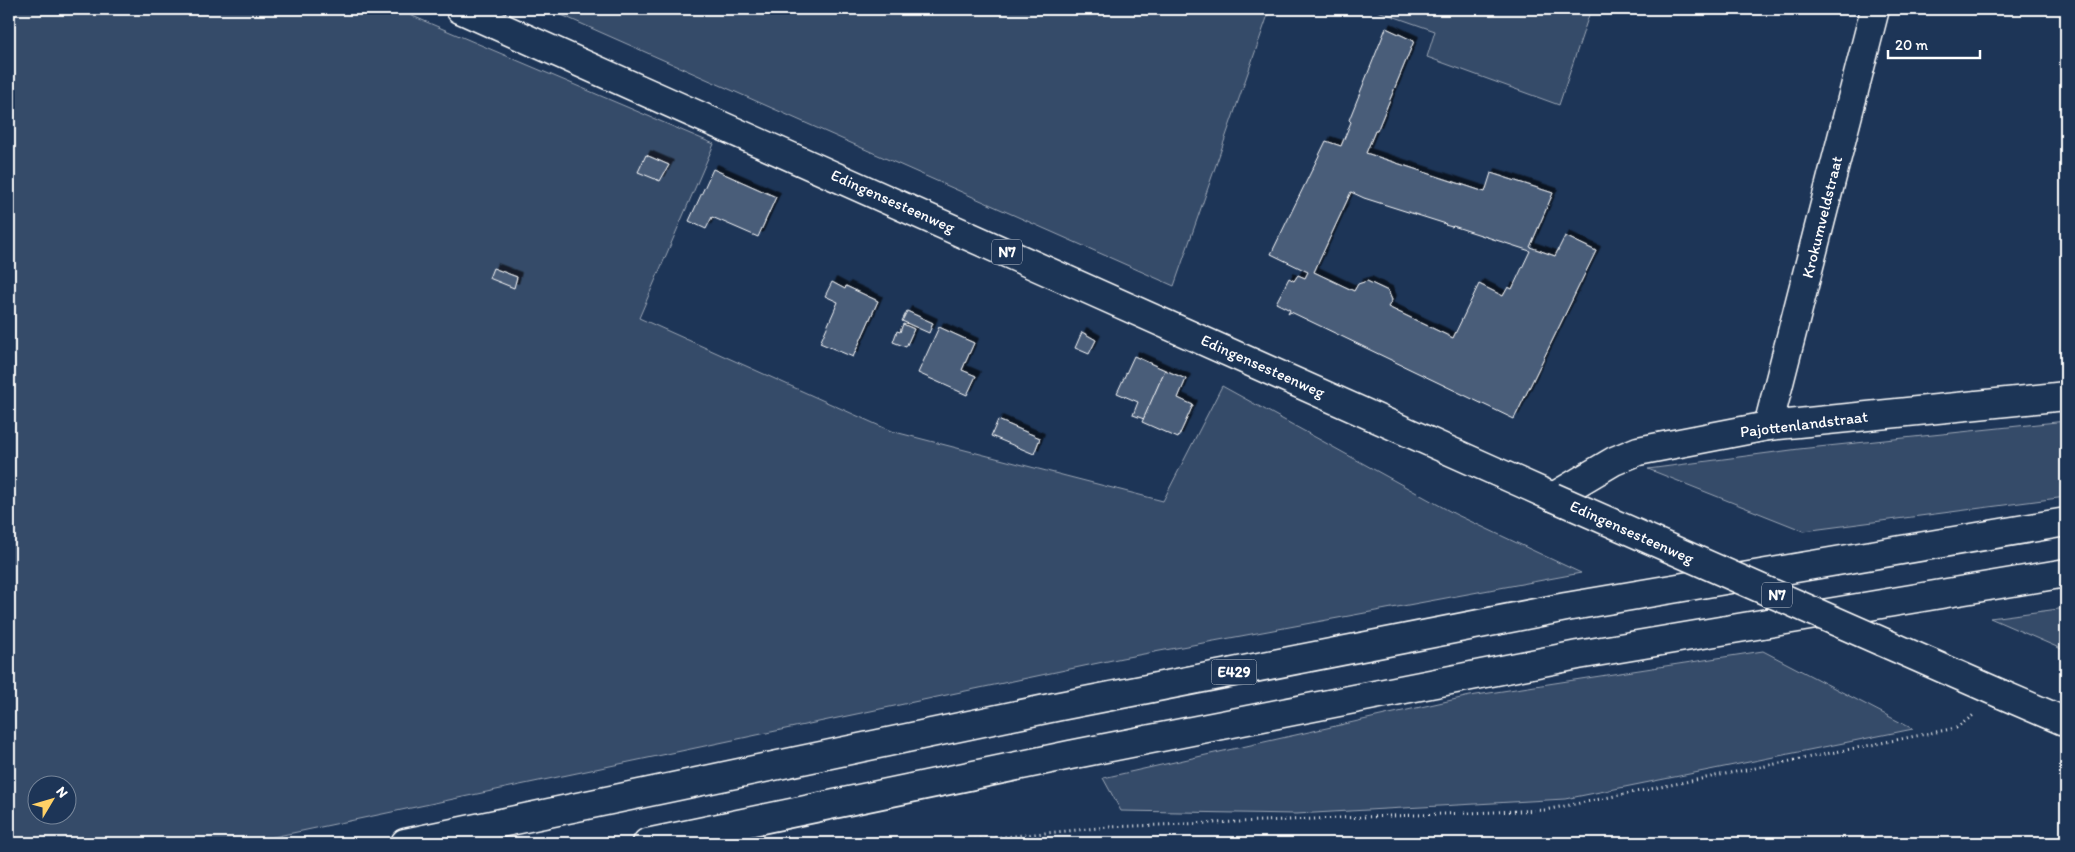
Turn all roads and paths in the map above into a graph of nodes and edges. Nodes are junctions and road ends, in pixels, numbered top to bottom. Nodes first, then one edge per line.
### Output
1 (460, 9) edge
2 (1876, 9) edge
3 (2066, 396) edge
4 (1768, 426) junction
5 (1554, 497) junction
6 (2066, 522) edge
7 (2066, 573) edge
8 (2001, 694) junction
9 (2066, 722) edge
10 (405, 843) edge
11 (647, 843) edge
12 (940, 843) edge

1 - 5 main road, Edingensesteenweg / N7
2 - 4 main road, Krokumveldstraat
3 - 4 main road, Pajottenlandstraat
4 - 5 main road, Pajottenlandstraat
5 - 8 main road, Edingensesteenweg / N7, bridge
6 - 10 main road, E429
7 - 11 main road
8 - 9 main road, Edingensesteenweg / N7
8 - 12 path

